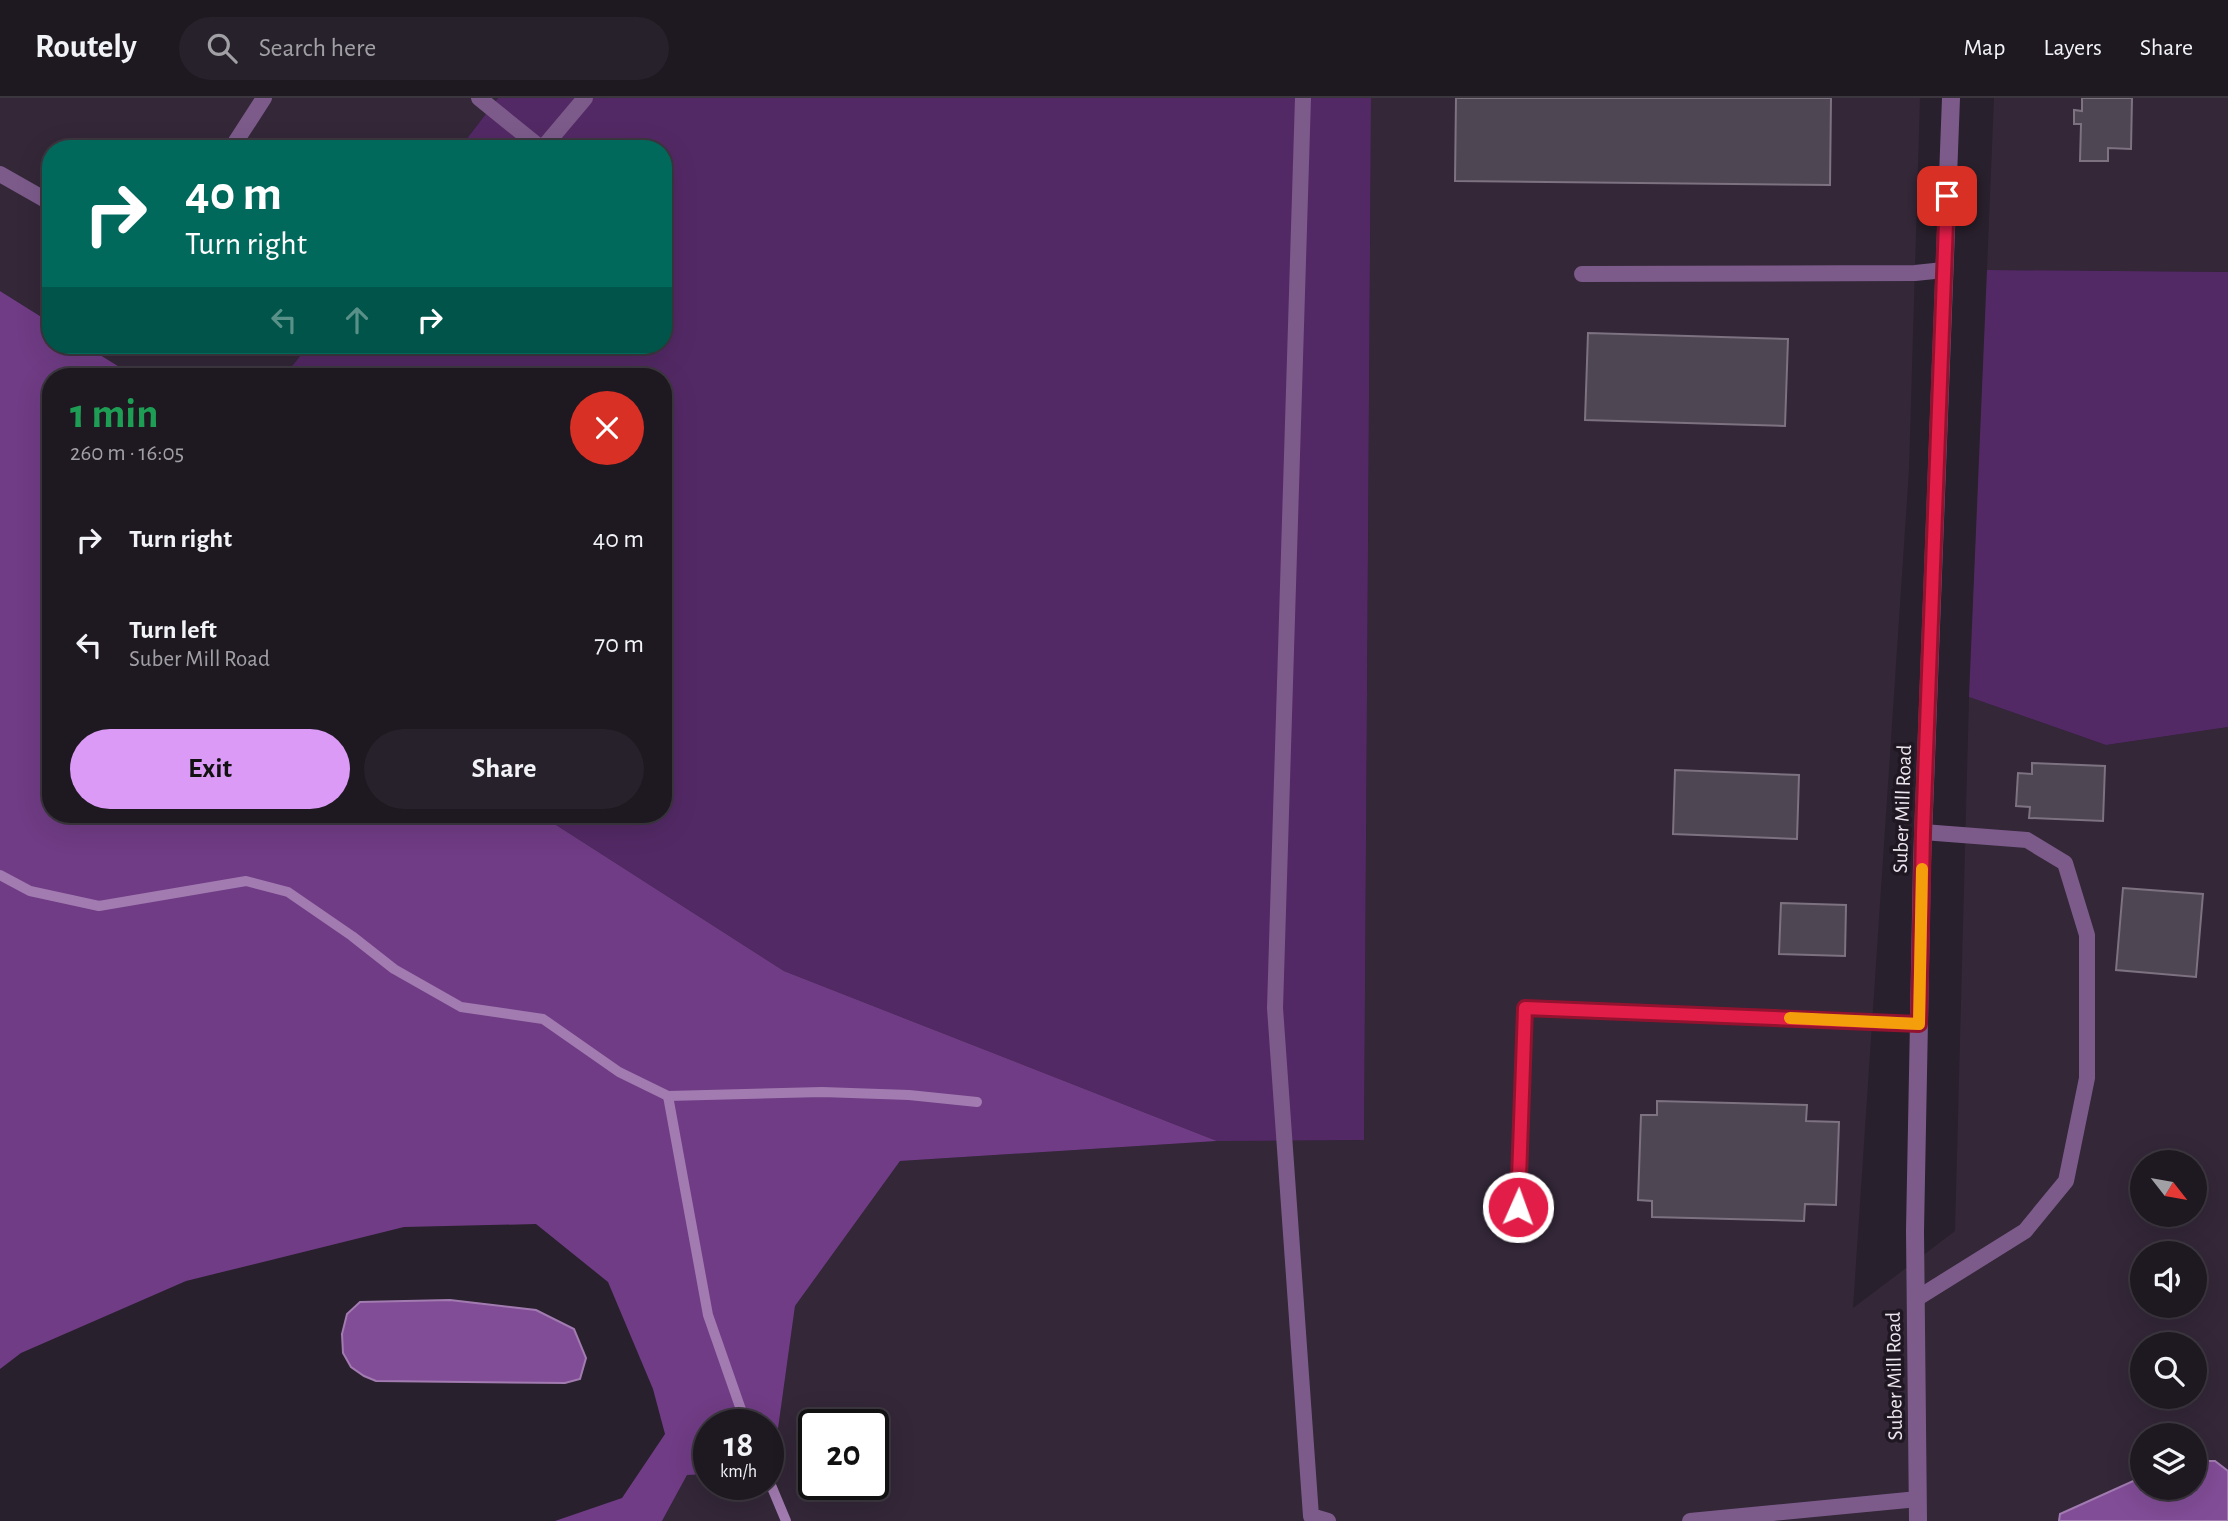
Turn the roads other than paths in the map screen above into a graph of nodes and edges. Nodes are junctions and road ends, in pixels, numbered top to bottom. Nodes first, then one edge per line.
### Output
1 (264, 98) edge
2 (479, 98) edge
3 (585, 98) edge
4 (1303, 98) edge
5 (1951, 98) edge
6 (237, 140) edge
7 (531, 140) edge
8 (550, 140) edge
9 (0, 174) edge
10 (42, 198) edge
11 (1944, 270) junction
12 (1582, 274) dead end
13 (1923, 832) junction
14 (1919, 1024) junction
15 (1518, 1207) dead end
16 (1916, 1299) junction
17 (1918, 1499) junction
18 (1306, 1518) edge
19 (1328, 1521) edge
20 (1690, 1521) edge
21 (1918, 1521) edge

1 - 6 lane
2 - 7 lane
3 - 8 lane
4 - 18 lane
5 - 11 street, Suber Mill Road
9 - 10 lane
11 - 12 lane
11 - 13 street, Suber Mill Road
13 - 14 street, Suber Mill Road
13 - 16 lane
14 - 15 lane
14 - 16 street, Suber Mill Road
16 - 17 street, Suber Mill Road
17 - 20 lane
17 - 21 street, Suber Mill Road
18 - 19 lane

